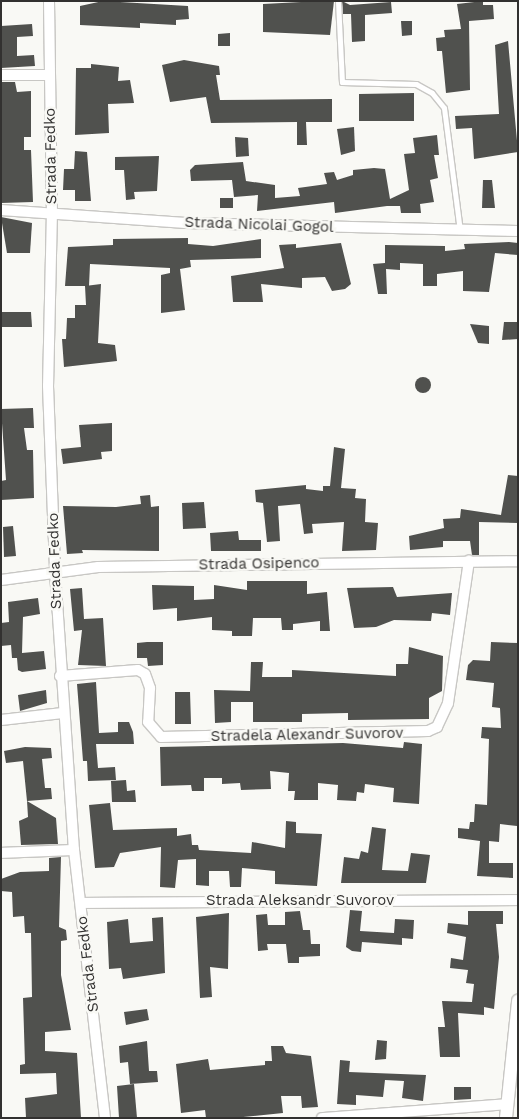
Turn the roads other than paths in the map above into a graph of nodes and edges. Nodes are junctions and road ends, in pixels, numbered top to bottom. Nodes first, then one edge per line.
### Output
1 (49, 1) edge
2 (338, 1) edge
3 (1, 75) edge
4 (50, 75) junction
5 (1, 210) edge
6 (52, 211) junction
7 (460, 230) junction
8 (518, 231) edge
9 (469, 561) junction
10 (518, 562) edge
11 (55, 572) junction
12 (1, 580) edge
13 (60, 676) junction
14 (62, 714) junction
15 (1, 720) edge
16 (74, 850) junction
17 (1, 853) edge
18 (518, 900) edge
19 (81, 903) junction
20 (518, 1001) edge
21 (507, 1104) junction
22 (105, 1118) edge
23 (322, 1118) edge
24 (506, 1118) edge

1 - 4 street, Strada Fedko
2 - 7 lane
3 - 4 street
4 - 6 street, Strada Fedko
5 - 6 street, Strada Nicolai Gogol
6 - 7 street, Strada Nicolai Gogol
6 - 11 street, Strada Fedko
7 - 8 street, Strada Nicolai Gogol
9 - 10 street, Strada Osipenco
9 - 11 street, Strada Osipenco
9 - 13 street, Stradela Alexandr Suvorov
11 - 12 street, Strada Osipenco
11 - 13 street, Strada Fedko
13 - 14 street, Strada Fedko
14 - 15 street
14 - 16 street, Strada Fedko
16 - 17 street
16 - 19 street, Strada Fedko
18 - 19 street, Strada Aleksandr Suvorov
19 - 22 street, Strada Fedko
20 - 21 street
21 - 23 street
21 - 24 street

